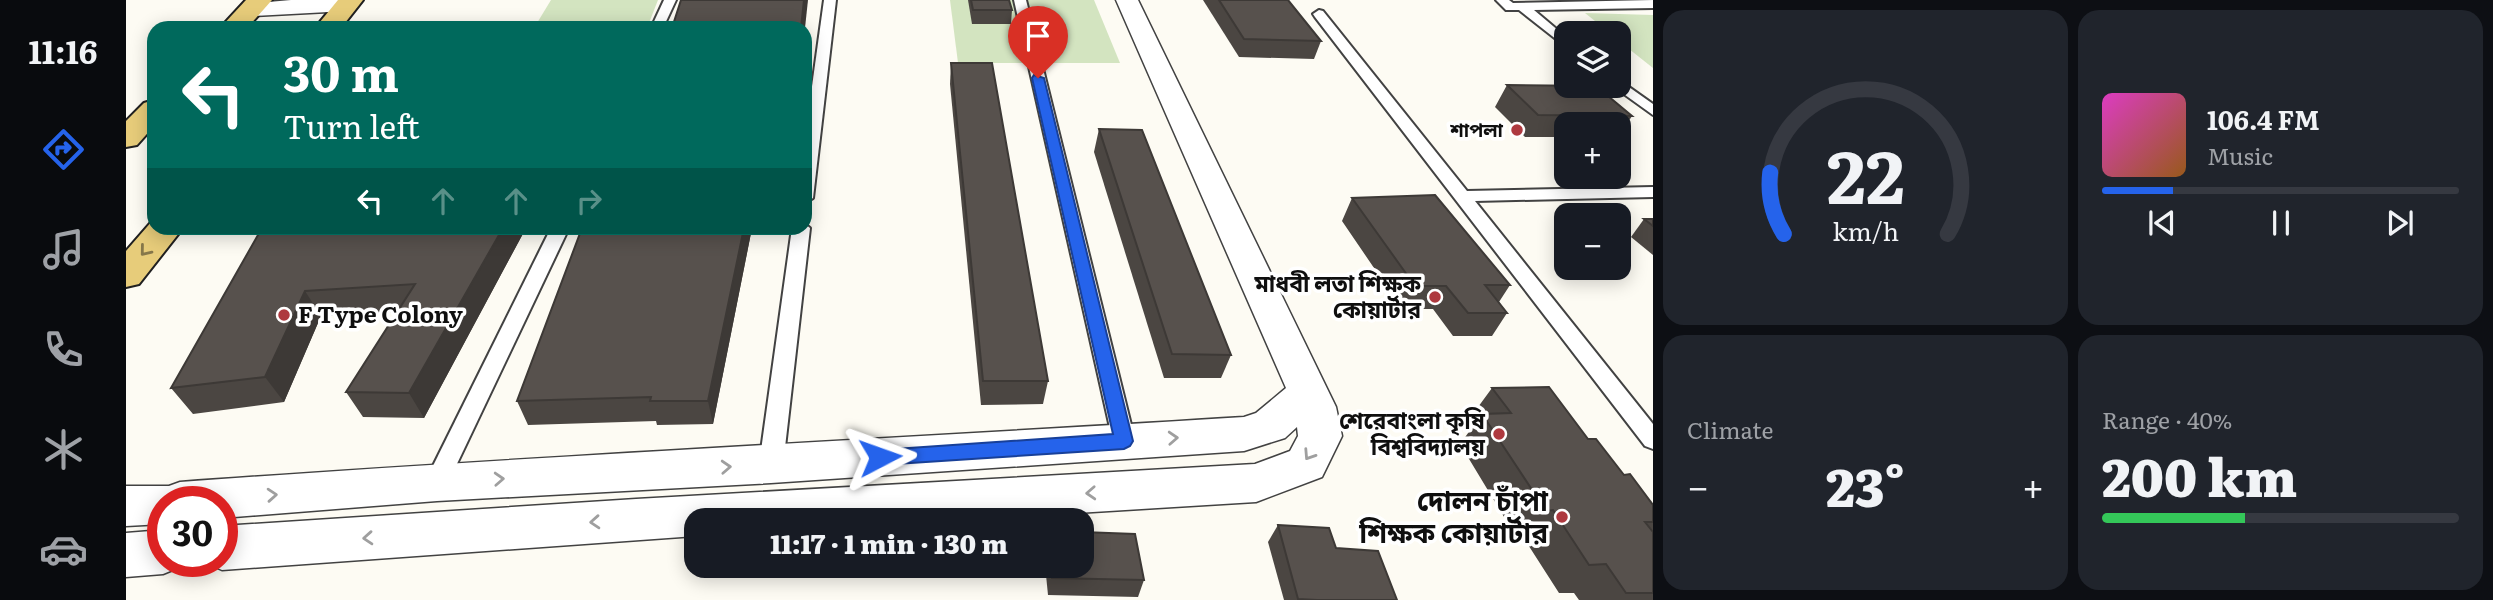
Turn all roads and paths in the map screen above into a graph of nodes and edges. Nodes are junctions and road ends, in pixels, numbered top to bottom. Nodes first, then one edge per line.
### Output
1 (670, 0) edge
2 (830, 0) edge
3 (1020, 0) edge
4 (1128, 0) edge
5 (1502, 0) edge
6 (349, 2) edge
7 (256, 4) edge
8 (1653, 4) edge
9 (1521, 6) junction
10 (1319, 14) dead end
11 (240, 21) edge
12 (334, 21) edge
13 (660, 21) edge
14 (1554, 33) edge
15 (1631, 94) edge
16 (1653, 111) edge
17 (147, 116) edge
18 (126, 138) edge
19 (812, 143) edge
20 (1653, 192) edge
21 (1461, 196) junction
22 (159, 235) edge
23 (557, 235) edge
24 (800, 235) edge
25 (126, 275) edge
26 (1308, 393) junction
27 (1653, 440) edge
28 (1124, 441) junction
29 (771, 465) junction
30 (644, 471) junction
31 (437, 482) junction
32 (238, 497) edge
33 (147, 504) edge
34 (126, 506) edge
35 (636, 519) junction
36 (238, 547) edge
37 (147, 553) edge
38 (126, 555) edge

1 - 13 lane
2 - 19 lane
3 - 28 lane
4 - 26 street
5 - 9 lane
6 - 7 street
6 - 12 main road
7 - 11 main road
8 - 9 lane
9 - 14 lane
10 - 21 lane
15 - 16 lane
17 - 18 main road
20 - 21 lane
21 - 27 lane
22 -> 25 main road
23 - 31 lane
24 - 29 lane
28 -> 26 street
26 -> 35 street
28 - 29 street
30 -> 29 street
31 -> 30 street
30 - 35 street
32 -> 31 street
33 - 34 street
35 -> 36 street
37 - 38 street

